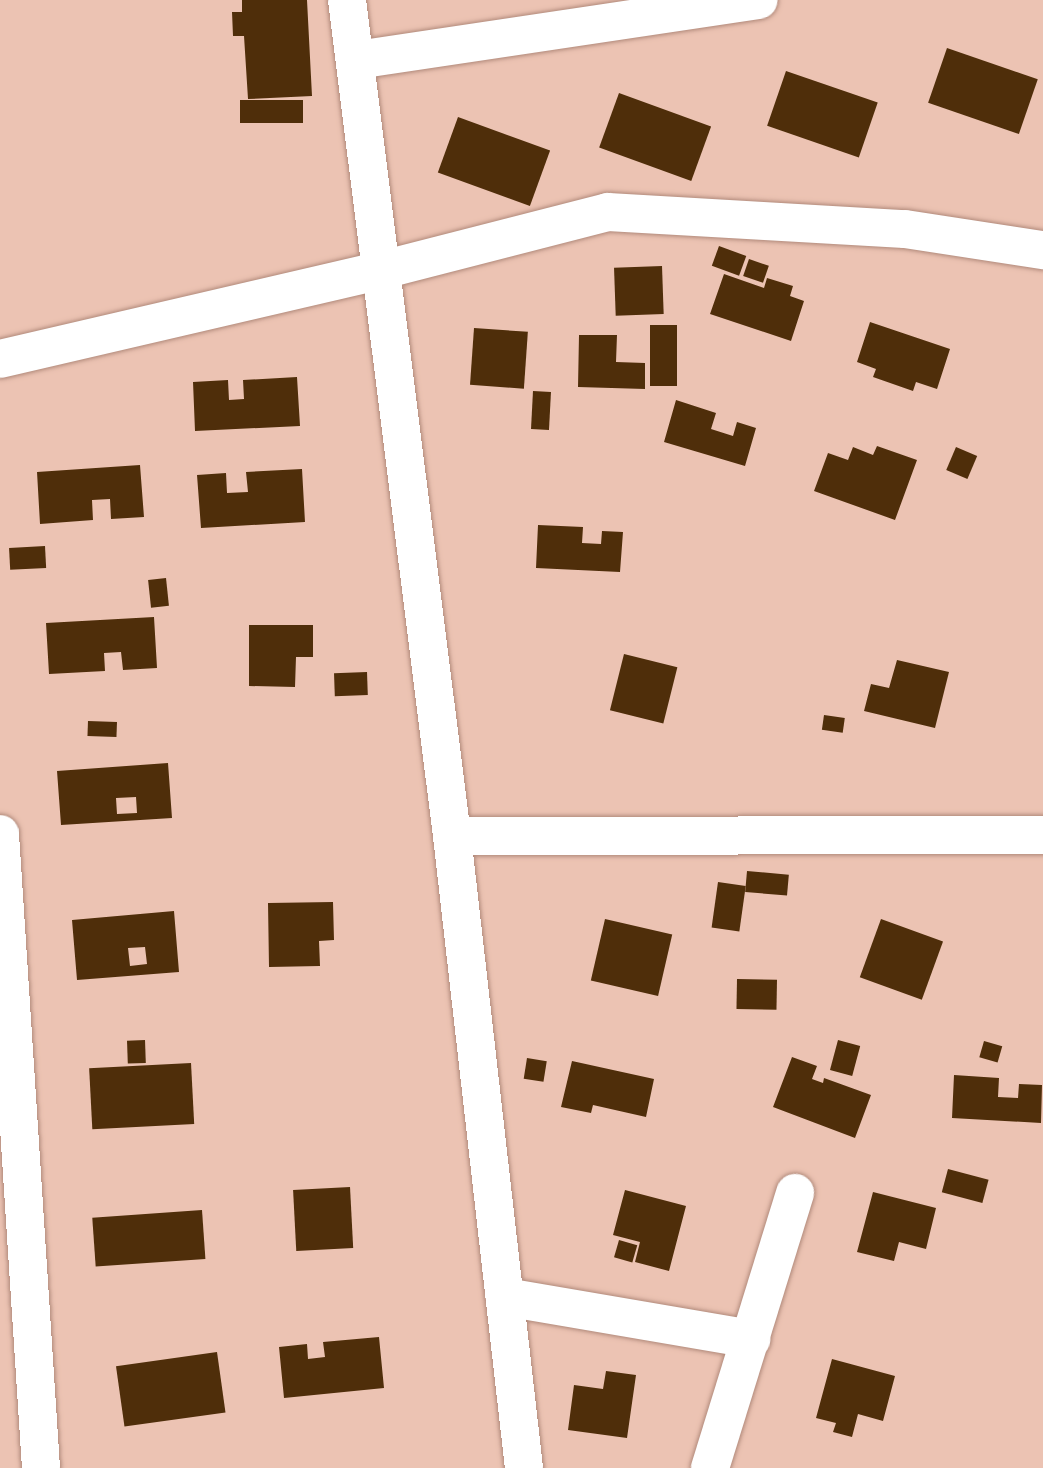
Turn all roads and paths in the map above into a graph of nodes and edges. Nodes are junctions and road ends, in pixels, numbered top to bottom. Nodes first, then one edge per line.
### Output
1 (347, 0) edge
2 (759, 0) edge
3 (357, 60) junction
4 (1043, 250) edge
5 (378, 271) junction
6 (0, 359) edge
7 (0, 834) edge
8 (1043, 835) edge
9 (452, 836) junction
10 (795, 1193) dead end
11 (505, 1297) junction
12 (751, 1339) junction
13 (41, 1468) edge
14 (524, 1468) edge
15 (710, 1468) edge

1 - 3 street
2 - 3 street
3 - 5 street
4 - 5 street
5 - 6 street
5 - 9 street
7 - 13 street
8 - 9 street
9 - 11 street
10 - 12 street
11 - 12 street
11 - 14 street
12 - 15 street

